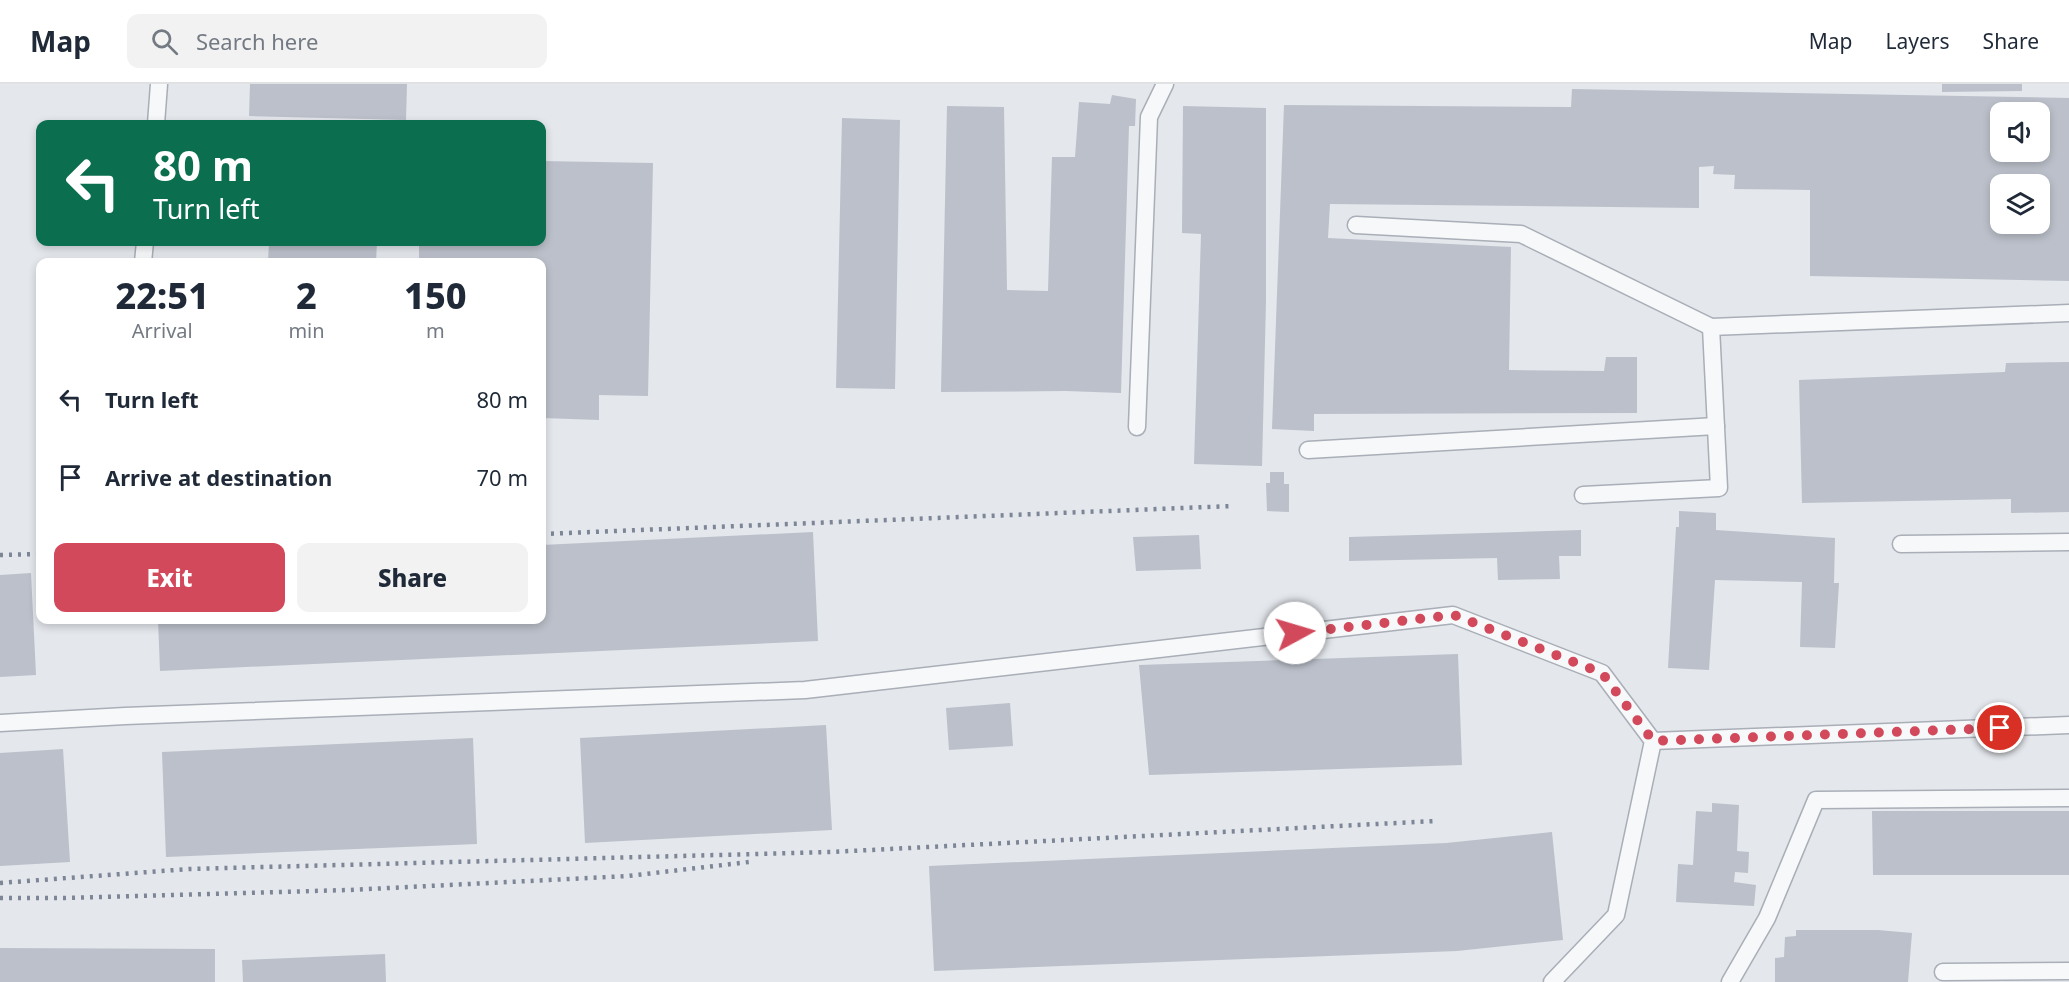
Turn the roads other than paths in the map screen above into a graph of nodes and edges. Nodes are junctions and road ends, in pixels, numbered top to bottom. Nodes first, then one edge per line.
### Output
1 (159, 84) edge
2 (1165, 84) edge
3 (156, 120) edge
4 (1356, 225) dead end
5 (2069, 313) edge
6 (1711, 327) junction
7 (1716, 426) junction
8 (1137, 427) dead end
9 (1308, 450) dead end
10 (1583, 495) dead end
11 (2069, 542) edge
12 (1901, 544) dead end
13 (0, 723) edge
14 (2069, 725) edge
15 (1653, 741) junction
16 (2069, 798) edge
17 (2069, 971) edge
18 (1943, 972) dead end
19 (1552, 982) edge
20 (1730, 982) edge

1 - 3 lane
2 - 8 lane
4 - 6 lane
5 - 6 lane
6 - 7 lane
7 - 9 lane
7 - 10 lane
11 - 12 lane
13 - 15 lane
14 - 15 lane
15 - 19 lane
16 - 20 lane
17 - 18 lane

